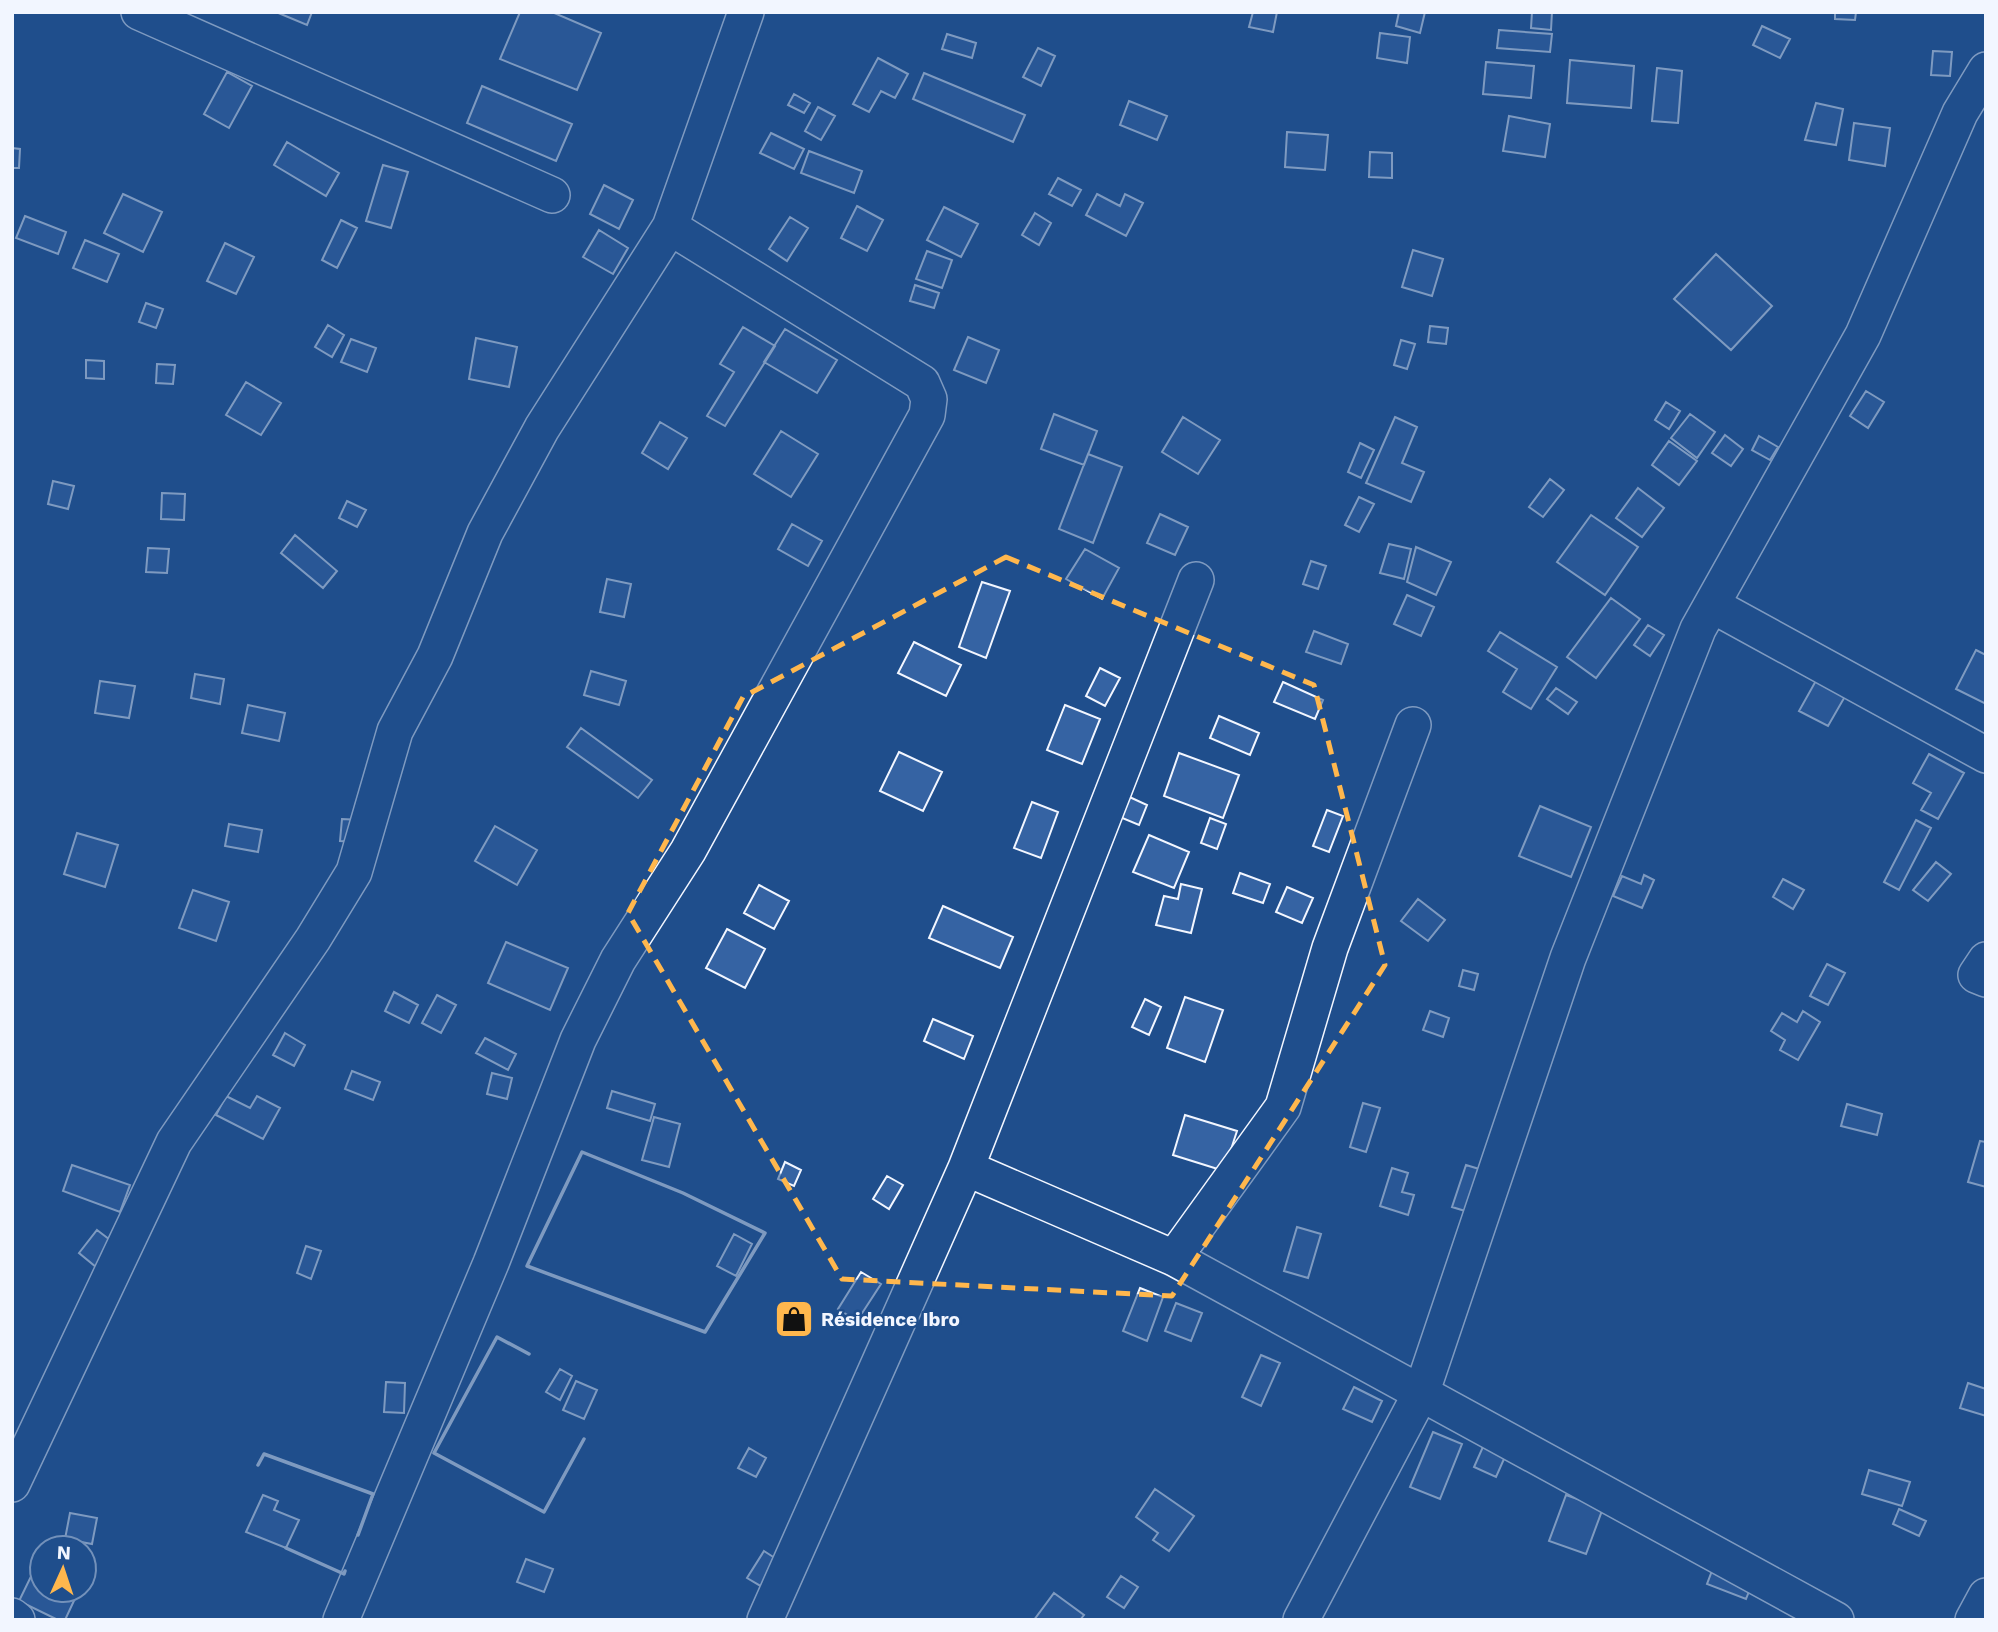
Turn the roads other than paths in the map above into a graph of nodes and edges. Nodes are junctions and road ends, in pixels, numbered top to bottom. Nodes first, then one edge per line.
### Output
1 (139, 12) edge
2 (746, 12) edge
3 (1986, 70) edge
4 (1973, 120) edge
5 (552, 195) dead end
6 (670, 227) junction
7 (1196, 580) dead end
8 (1712, 605) junction
9 (1413, 725) dead end
10 (1986, 755) edge
11 (1986, 961) edge
12 (1986, 979) edge
13 (966, 1168) junction
14 (1174, 1258) junction
15 (1422, 1391) junction
16 (12, 1484) edge
17 (1986, 1595) edge
18 (12, 1616) edge
19 (17, 1620) edge
20 (341, 1620) edge
21 (765, 1620) edge
22 (1301, 1620) edge
23 (1836, 1620) edge
24 (1973, 1620) edge

1 - 5 street
2 - 6 street
3 - 4 street
4 - 8 street
6 - 16 street
6 - 20 street
7 - 13 street
8 - 10 street
8 - 15 street
9 - 14 street
11 - 12 street
13 - 14 street
13 - 21 street
14 - 15 street
15 - 22 street
15 - 23 street
17 - 24 street
18 - 19 street

